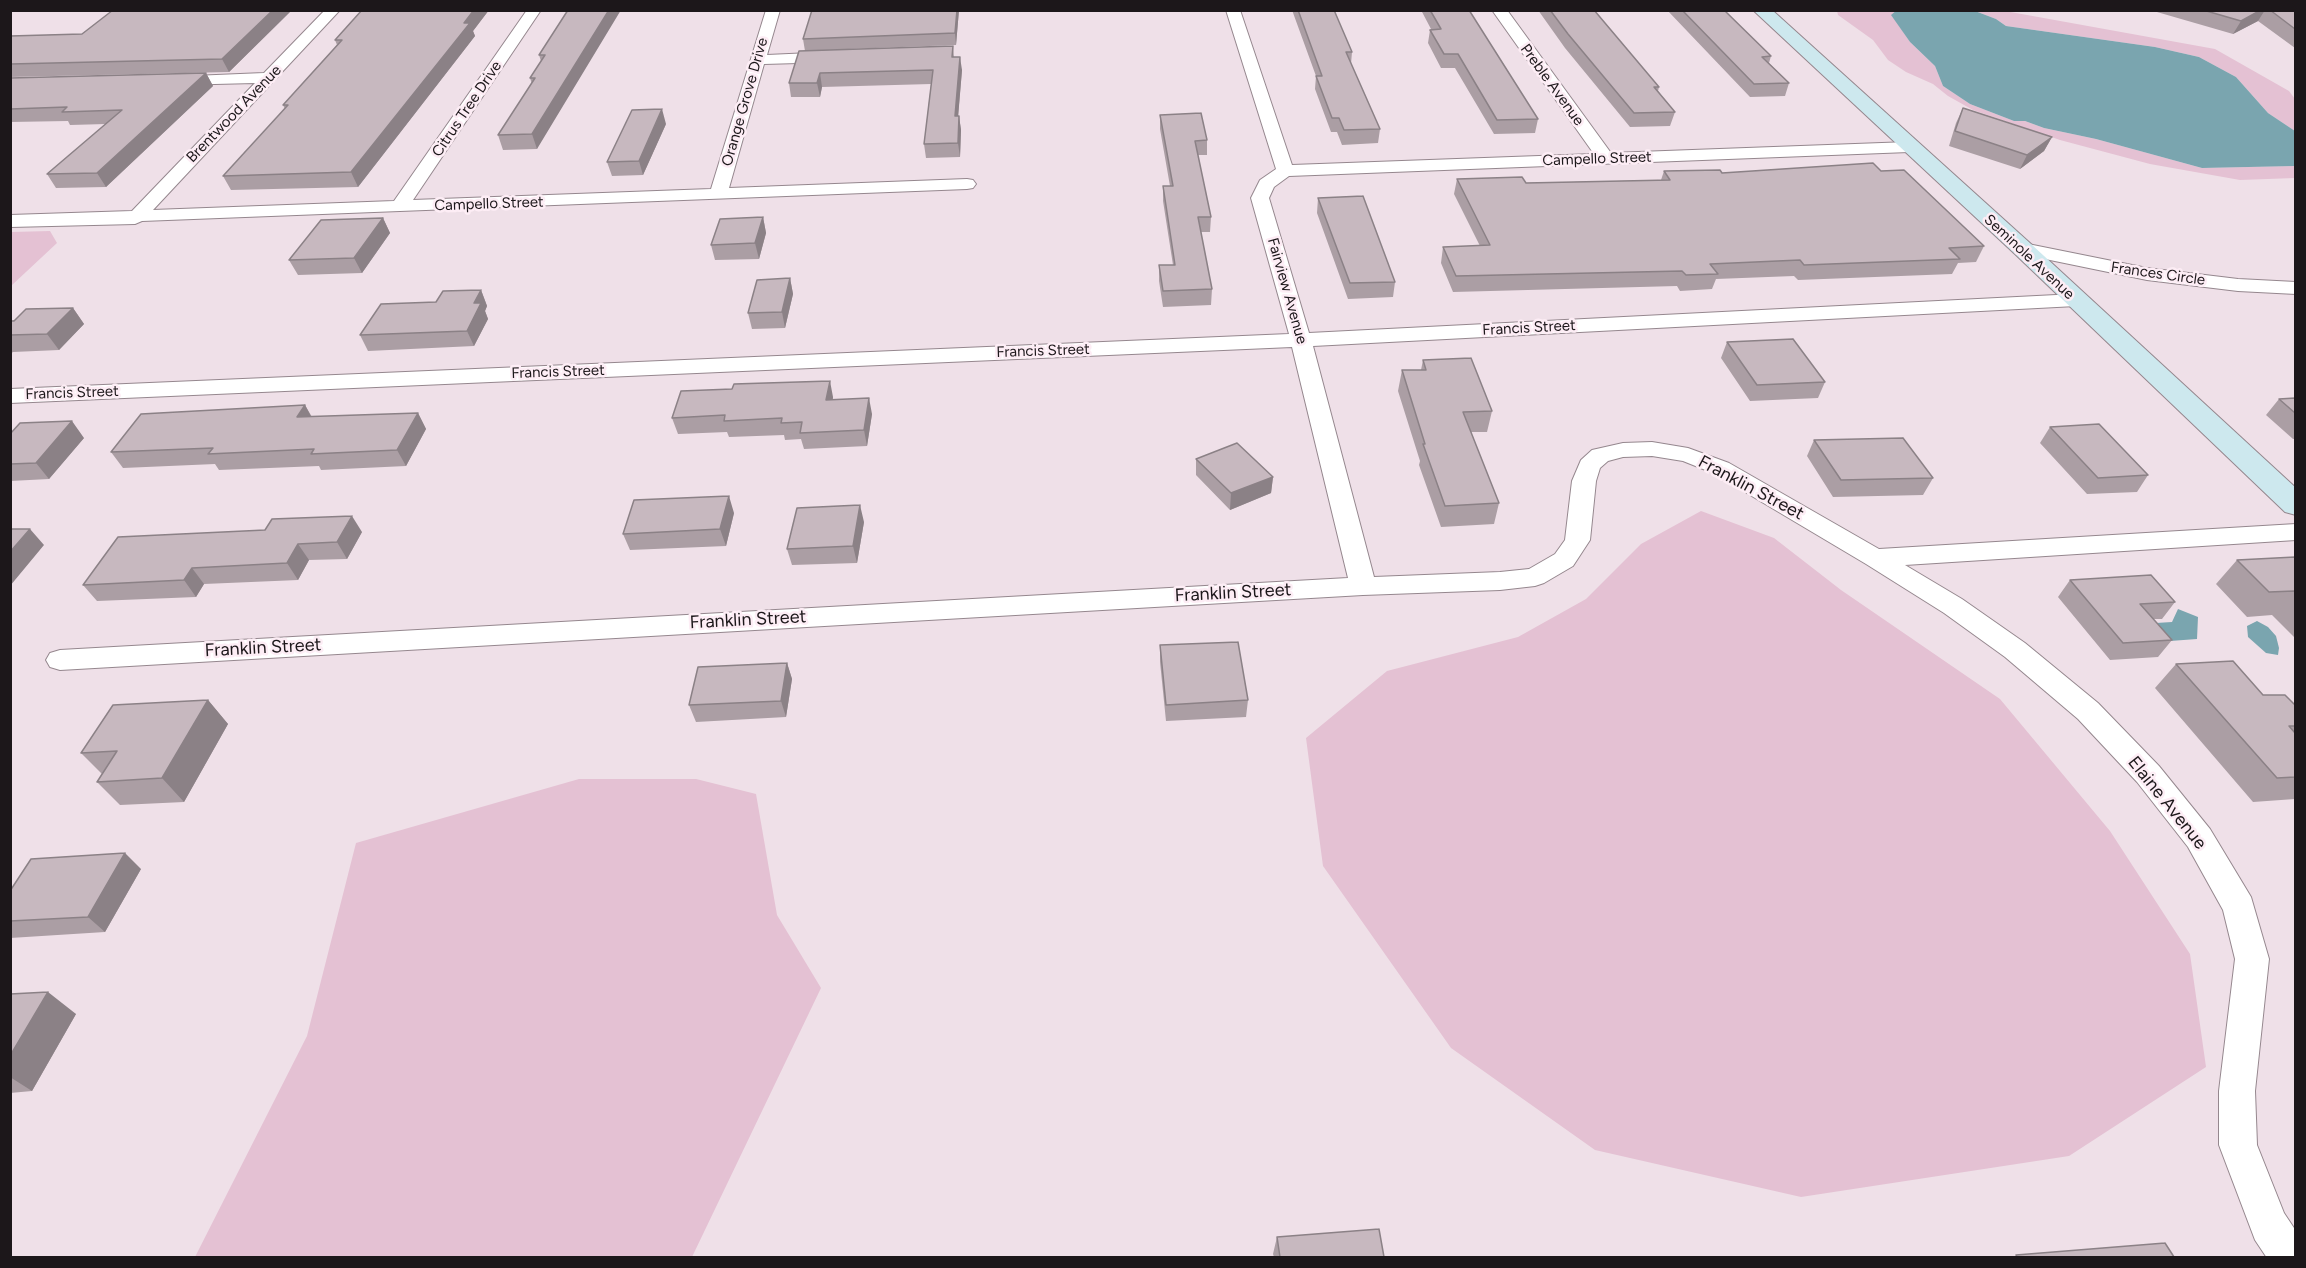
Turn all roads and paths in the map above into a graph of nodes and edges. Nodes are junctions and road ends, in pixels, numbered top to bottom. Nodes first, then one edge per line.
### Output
1 (333, 10) edge
2 (534, 10) edge
3 (773, 10) edge
4 (1233, 10) edge
5 (1499, 10) edge
6 (1761, 10) edge
7 (852, 56) edge
8 (757, 60) junction
9 (269, 78) junction
10 (163, 80) edge
11 (1909, 147) junction
12 (1606, 159) junction
13 (1285, 171) junction
14 (967, 184) dead end
15 (718, 194) junction
16 (399, 207) junction
17 (135, 218) junction
18 (10, 221) edge
19 (2022, 249) junction
20 (2295, 288) edge
21 (2076, 300) junction
22 (1301, 340) junction
23 (10, 396) edge
24 (2295, 505) edge
25 (2295, 532) edge
26 (1875, 558) junction
27 (1363, 586) junction
28 (60, 660) dead end
29 (2290, 1257) edge

1 - 9 street, Brentwood Avenue
2 - 16 street, Citrus Tree Drive
3 - 8 street, Orange Grove Drive
4 - 13 street
5 - 12 street, Preble Avenue
6 - 11 street, Seminole Avenue
7 - 8 street
8 - 15 street, Orange Grove Drive
9 - 10 street
9 - 17 street, Brentwood Avenue
11 - 12 street, Campello Street
11 - 19 street, Seminole Avenue
12 - 13 street, Campello Street
13 - 22 street, Fairview Avenue
14 - 15 street, Campello Street
15 - 16 street, Campello Street
16 - 17 street, Campello Street
17 - 18 street, Campello Street
19 - 20 street, Frances Circle
19 - 21 street, Seminole Avenue
21 - 22 street, Francis Street
21 - 24 street, Seminole Avenue
22 - 23 street, Francis Street
22 - 27 street, Fairview Avenue
25 - 26 street
26 - 27 street, Franklin Street
26 - 29 street, Elaine Avenue
27 - 28 street, Franklin Street

